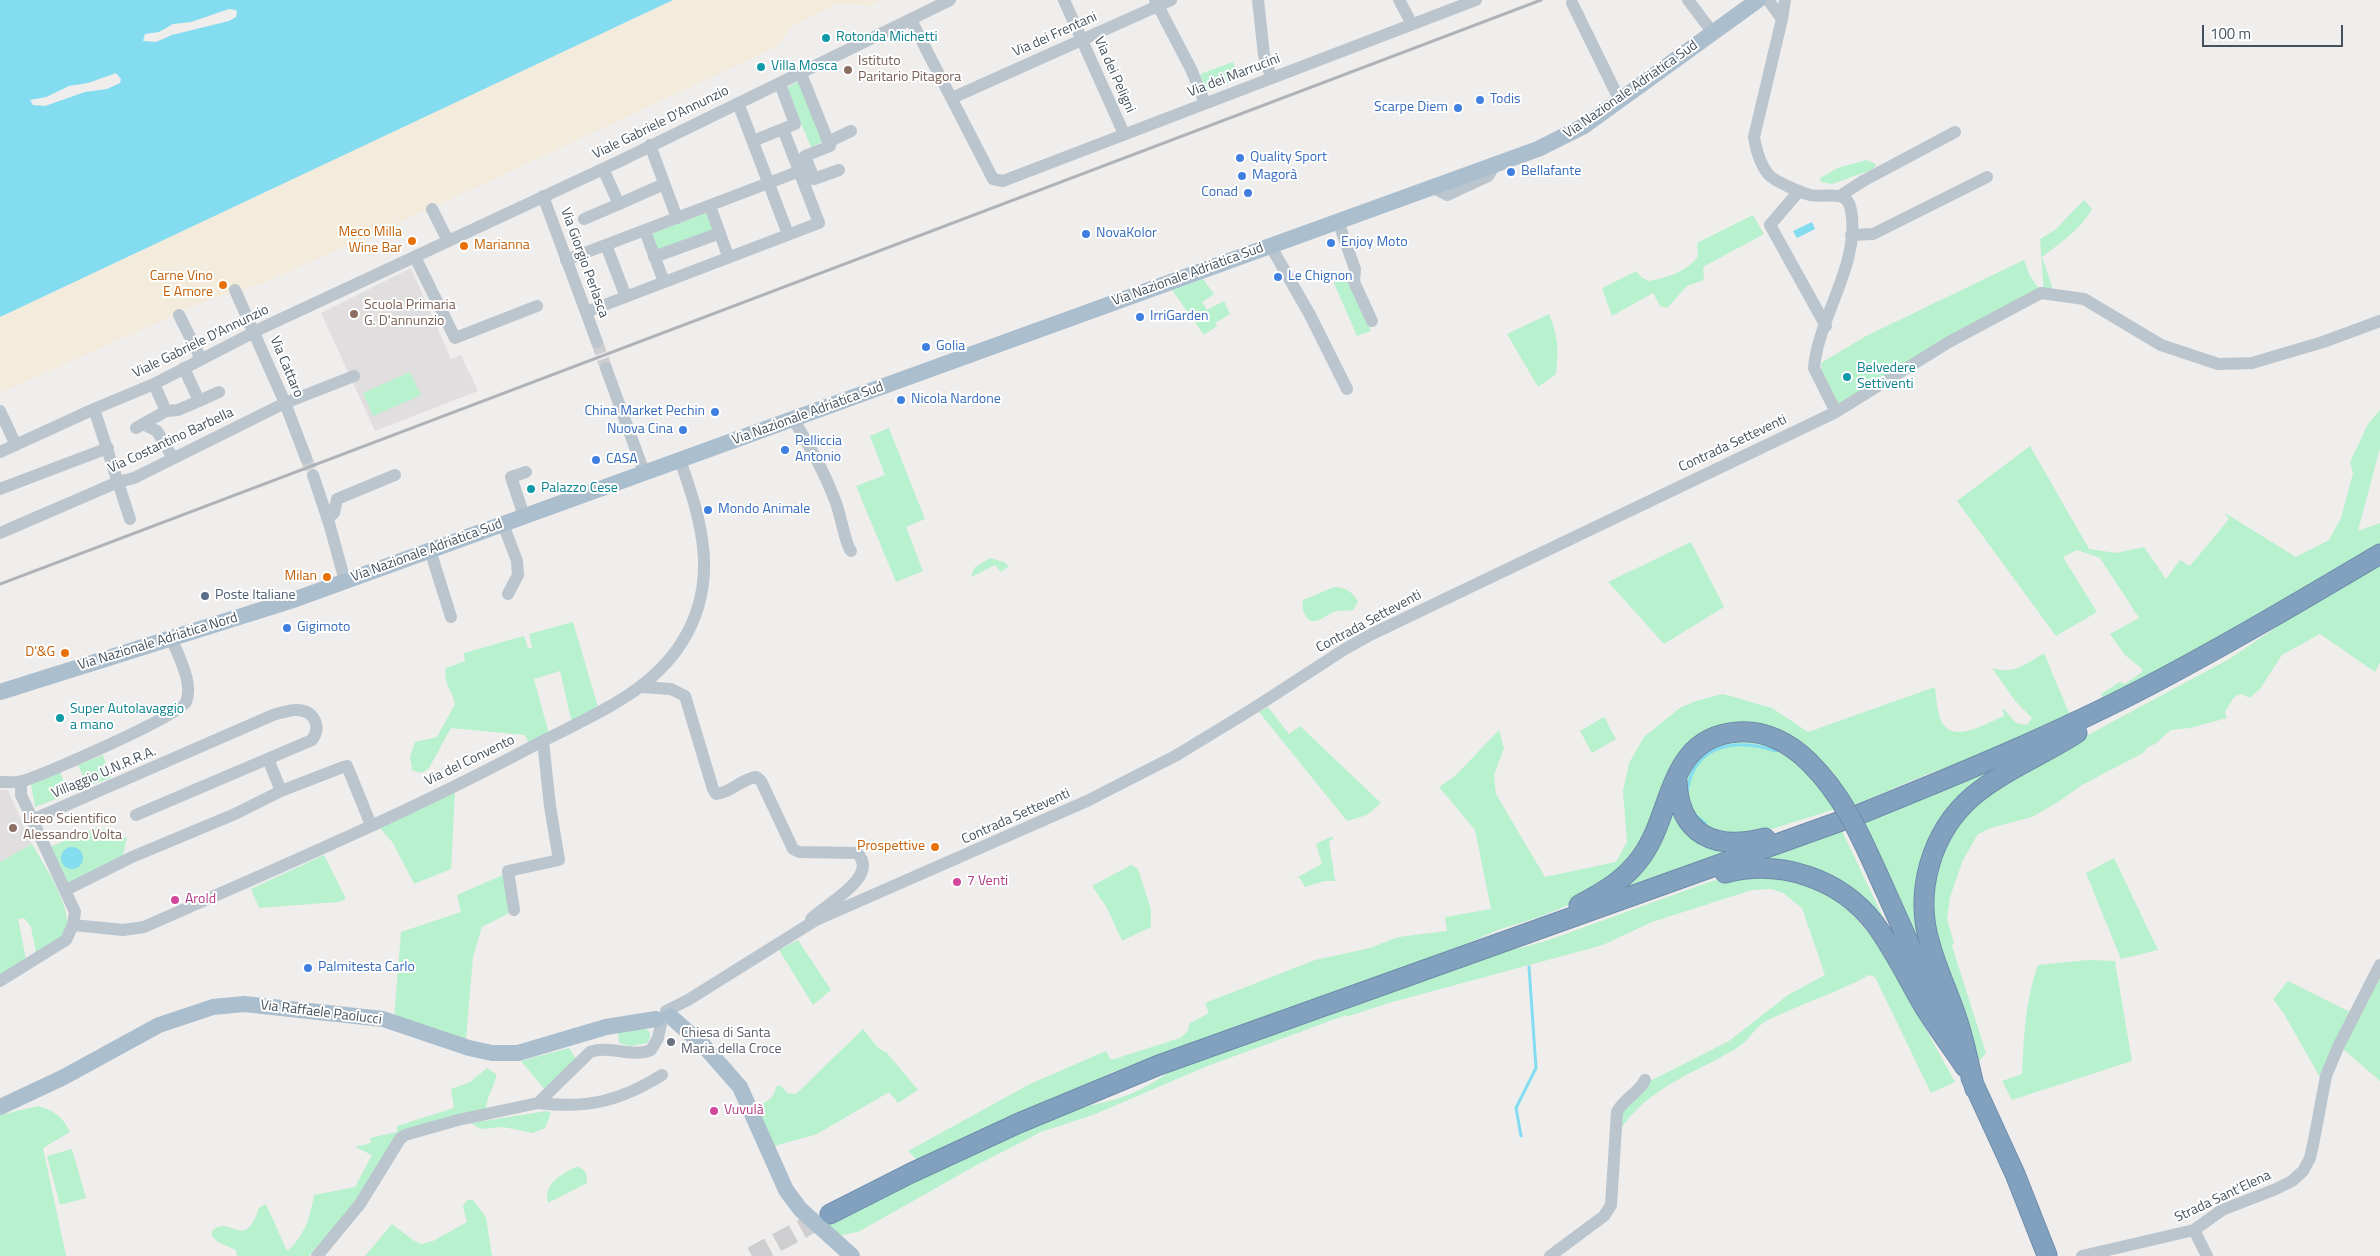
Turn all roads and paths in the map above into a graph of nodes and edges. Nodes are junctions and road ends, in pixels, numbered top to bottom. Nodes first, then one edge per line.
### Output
1 (950, 0) edge
2 (1064, 0) edge
3 (1171, 0) edge
4 (1258, 0) edge
5 (1399, 0) edge
6 (1476, 0) edge
7 (1688, 0) edge
8 (1758, 0) edge
9 (1768, 0) edge
10 (1785, 0) edge
11 (1157, 3) edge
12 (1572, 3) dead end
13 (916, 17) junction
14 (1782, 19) junction
15 (1412, 24) junction
16 (1713, 33) junction
17 (1081, 39) junction
18 (801, 74) junction
19 (1271, 77) junction
20 (780, 84) junction
21 (952, 98) junction
22 (1620, 101) junction
23 (738, 103) junction
24 (1205, 103) junction
25 (783, 129) junction
26 (851, 131) dead end
27 (1956, 132) dead end
28 (1124, 134) junction
29 (753, 141) junction
30 (828, 142) junction
31 (650, 145) junction
32 (602, 169) junction
33 (839, 170) dead end
34 (800, 171) junction
35 (1987, 177) dead end
36 (768, 182) junction
37 (664, 184) junction
38 (1799, 191) junction
39 (543, 196) junction
40 (1840, 196) junction
41 (619, 204) junction
42 (710, 206) junction
43 (432, 209) dead end
44 (677, 218) junction
45 (584, 219) dead end
46 (1338, 221) junction
47 (645, 231) junction
48 (720, 234) junction
49 (788, 234) junction
50 (1851, 236) junction
51 (448, 241) junction
52 (606, 245) junction
53 (1270, 245) junction
54 (728, 256) junction
55 (415, 257) junction
56 (654, 257) junction
57 (566, 260) junction
58 (664, 282) junction
59 (235, 290) dead end
60 (626, 296) junction
61 (537, 306) dead end
62 (586, 312) junction
63 (179, 315) dead end
64 (1372, 321) dead end
65 (2380, 321) edge
66 (1826, 326) junction
67 (254, 332) junction
68 (597, 342) tunnel mouth
69 (201, 360) junction
70 (184, 368) junction
71 (606, 368) tunnel mouth
72 (354, 376) dead end
73 (154, 384) junction
74 (1347, 389) dead end
75 (219, 392) dead end
76 (199, 401) junction
77 (285, 403) junction
78 (94, 409) junction
79 (0, 411) edge
80 (166, 411) junction
81 (1836, 412) junction
82 (793, 419) junction
83 (16, 445) junction
84 (108, 448) junction
85 (0, 452) edge
86 (173, 458) junction
87 (306, 458) tunnel mouth
88 (680, 460) junction
89 (526, 472) dead end
90 (644, 472) junction
91 (313, 475) tunnel mouth
92 (395, 475) dead end
93 (118, 482) junction
94 (0, 489) edge
95 (524, 516) junction
96 (328, 518) junction
97 (130, 519) dead end
98 (503, 524) junction
99 (0, 533) edge
100 (430, 550) junction
101 (851, 552) dead end
102 (2380, 554) edge
103 (345, 581) junction
104 (508, 594) dead end
105 (451, 617) dead end
106 (172, 637) junction
107 (2150, 685) junction
108 (641, 687) junction
109 (0, 692) edge
110 (544, 741) junction
111 (268, 759) junction
112 (1677, 777) junction
113 (21, 781) junction
114 (0, 782) edge
115 (281, 791) junction
116 (1860, 814) dead end
117 (136, 815) dead end
118 (32, 820) junction
119 (371, 825) junction
120 (66, 890) junction
121 (1631, 896) junction
122 (514, 910) dead end
123 (73, 926) junction
124 (803, 928) junction
125 (1523, 934) junction
126 (2380, 965) edge
127 (0, 981) edge
128 (664, 1018) junction
129 (1966, 1068) junction
130 (662, 1075) dead end
131 (1645, 1080) dead end
132 (1975, 1089) junction
133 (538, 1103) junction
134 (0, 1106) edge
135 (830, 1214) tunnel mouth
136 (2194, 1230) junction
137 (2047, 1255) edge
138 (317, 1256) edge
139 (852, 1256) edge
140 (1550, 1256) edge
141 (2082, 1256) edge
142 (2207, 1256) edge

1 - 13 street, Viale Gabriele D'Annunzio
2 - 17 street, Via dei Peligni
3 - 11 street, Via dei Frentani
4 - 19 street
5 - 15 street
6 - 15 street, Via dei Marrucini
7 - 16 street
8 - 16 main road, Via Nazionale Adriatica Sud
9 - 14 street
10 - 14 street
11 - 17 street, Via dei Frentani
11 - 24 street
12 - 22 street
13 - 18 street, Viale Gabriele D'Annunzio
13 - 21 street
14 - 38 street
15 - 19 street, Via dei Marrucini
16 - 22 main road, Via Nazionale Adriatica Sud
17 - 21 street, Via dei Frentani
17 - 28 street, Via dei Peligni
18 - 20 street, Viale Gabriele D'Annunzio
18 - 30 street
19 - 24 street, Via dei Marrucini
20 - 23 street, Viale Gabriele D'Annunzio
20 - 25 street
21 - 28 street, Via dei Marrucini
22 - 46 main road, Via Nazionale Adriatica Sud
23 - 29 street
23 - 31 street, Viale Gabriele D'Annunzio
24 - 28 street, Via dei Marrucini
25 - 29 street
25 - 34 street
26 - 30 street
27 - 40 street
29 - 36 street
30 - 33 street
31 - 32 street, Viale Gabriele D'Annunzio
31 - 37 street
32 - 39 street, Viale Gabriele D'Annunzio
32 - 41 street
34 - 36 street
34 - 49 street
35 - 50 street
36 - 42 street
36 - 49 street
37 - 41 street
37 - 44 street
38 - 40 street
38 - 66 street
39 - 51 street, Viale Gabriele D'Annunzio
39 - 57 street, Via Giorgio Perlasca
40 - 50 street
41 - 45 street
42 - 44 street
42 - 48 street
43 - 51 street
44 - 47 street
46 - 53 main road, Via Nazionale Adriatica Sud
46 - 64 street
47 - 52 street
47 - 56 street
48 - 54 street
48 - 56 street
49 - 54 street
50 - 66 street
51 - 55 street, Viale Gabriele D'Annunzio
52 - 57 street
52 - 60 street
53 - 74 street, Via Nazionale Adriatica Sud
53 - 82 main road, Via Nazionale Adriatica Sud
54 - 58 street
55 - 61 street
55 - 67 street, Viale Gabriele D'Annunzio
56 - 58 street
57 - 62 street, Via Giorgio Perlasca
58 - 60 street
59 - 67 street, Via Cattaro
60 - 62 street
62 - 68 street, Via Giorgio Perlasca
63 - 69 street
65 - 81 street, Contrada Setteventi
66 - 81 street
67 - 69 street, Viale Gabriele D'Annunzio
67 - 77 street, Via Cattaro
69 - 70 street, Viale Gabriele D'Annunzio
70 - 73 street, Viale Gabriele D'Annunzio
70 - 76 street
71 - 90 street
72 - 77 street, Via Costantino Barbella
73 - 78 street, Viale Gabriele D'Annunzio
73 - 80 street
75 - 76 street
76 - 80 street
77 - 86 street, Via Costantino Barbella
77 - 87 street, Via Cattaro
78 - 83 street, Viale Gabriele D'Annunzio
78 - 84 street
79 - 83 street
80 - 86 street
81 - 124 street, Contrada Setteventi
82 - 88 main road, Via Nazionale Adriatica Sud
82 - 101 street
83 - 85 street, Viale Gabriele D'Annunzio
84 - 93 street
84 - 94 street
86 - 93 street, Via Costantino Barbella
88 - 90 main road, Via Nazionale Adriatica Sud
88 - 108 street, Via del Convento
89 - 95 street
90 - 95 main road, Via Nazionale Adriatica Sud
91 - 96 street
92 - 96 street
93 - 97 street
93 - 99 street, Via Costantino Barbella
95 - 98 main road, Via Nazionale Adriatica Sud
96 - 103 street
98 - 100 main road, Via Nazionale Adriatica Sud
98 - 104 street
100 - 103 main road, Via Nazionale Adriatica Sud
100 - 105 street
102 - 107 highway
103 - 106 main road, Via Nazionale Adriatica Nord
106 - 109 main road, Via Nazionale Adriatica Nord
106 - 113 street
107 - 116 highway
107 - 132 highway
108 - 110 street, Via del Convento
108 - 124 street
110 - 119 street, Via del Convento
110 - 122 street
111 - 115 street
111 - 117 street, Villaggio U.N.R.R.A.
111 - 118 street, Villaggio U.N.R.R.A.
112 - 121 highway
112 - 125 highway
112 - 129 highway, bridge
113 - 114 street
113 - 118 street
115 - 119 street
115 - 120 street
118 - 120 street
119 - 123 street, Via del Convento
120 - 123 street
121 - 125 highway
121 - 129 highway
123 - 127 street
124 - 128 street, Contrada Setteventi
125 - 135 highway
126 - 136 street, Strada Sant'Elena
128 - 133 street
128 - 134 main road, Via Raffaele Paolucci
128 - 139 main road
129 - 132 highway
130 - 133 street
131 - 140 street
132 - 137 highway
133 - 138 street
136 - 141 street, Strada Sant'Elena
136 - 142 street

